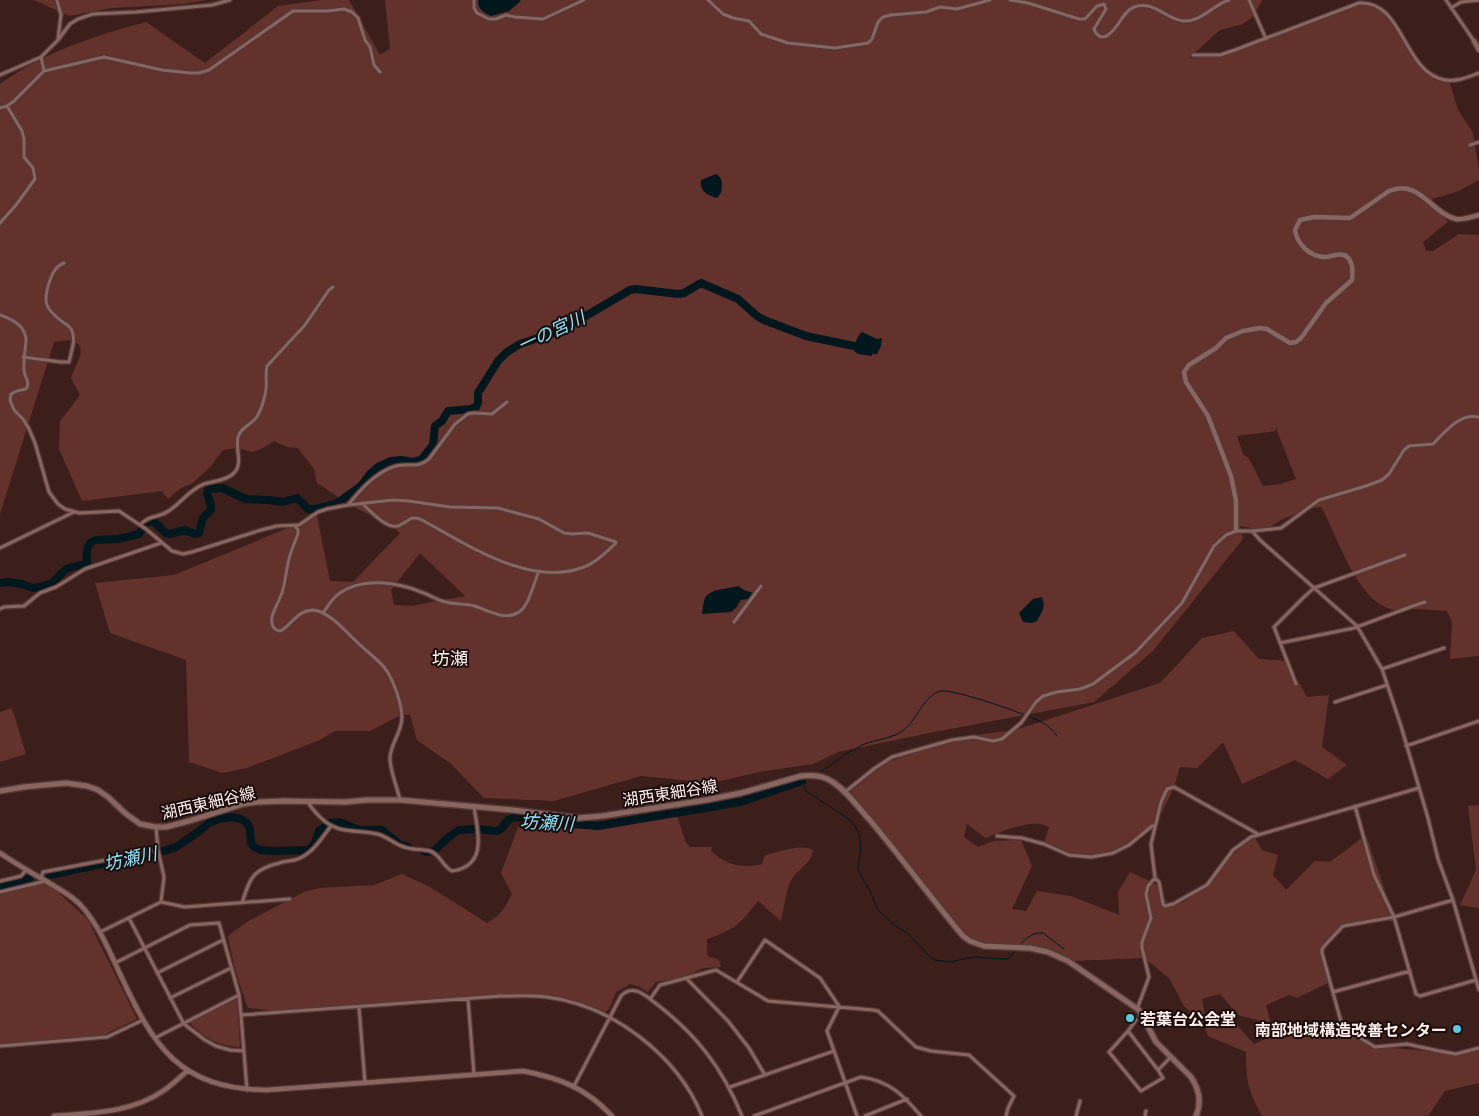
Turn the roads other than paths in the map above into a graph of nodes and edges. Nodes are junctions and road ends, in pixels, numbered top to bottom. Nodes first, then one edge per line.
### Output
1 (57, 0) edge
2 (230, 0) edge
3 (474, 0) edge
4 (584, 0) edge
5 (708, 0) edge
6 (990, 0) edge
7 (1010, 0) edge
8 (1229, 0) edge
9 (1249, 0) edge
10 (1446, 0) edge
11 (1479, 0) edge
12 (1451, 8) junction
13 (1266, 39) junction
14 (58, 40) junction
15 (1474, 41) joint
16 (1479, 50) edge
17 (1193, 54) dead end
18 (41, 57) junction
19 (44, 71) junction
20 (380, 72) dead end
21 (1479, 73) edge
22 (0, 75) edge
23 (7, 106) junction
24 (0, 108) edge
25 (1479, 142) edge
26 (1470, 145) dead end
27 (1479, 215) edge
28 (0, 223) edge
29 (64, 263) dead end
30 (333, 287) dead end
31 (0, 315) edge
32 (23, 357) junction
33 (507, 402) dead end
34 (1479, 417) edge
35 (362, 504) junction
36 (348, 505) junction
37 (74, 512) junction
38 (140, 525) junction
39 (295, 526) junction
40 (1236, 531) junction
41 (1252, 531) junction
42 (162, 542) junction
43 (0, 548) edge
44 (1405, 555) dead end
45 (539, 572) junction
46 (761, 586) dead end
47 (1314, 588) junction
48 (1425, 602) dead end
49 (0, 609) edge
50 (323, 613) junction
51 (734, 622) dead end
52 (1357, 626) junction
53 (1280, 643) junction
54 (1444, 648) dead end
55 (1382, 669) junction
56 (1296, 684) dead end
57 (1387, 685) junction
58 (1335, 702) dead end
59 (1479, 721) edge
60 (1406, 746) junction
61 (1419, 788) junction
62 (0, 791) edge
63 (846, 792) junction
64 (400, 800) junction
65 (308, 802) junction
66 (474, 806) junction
67 (1355, 806) junction
68 (331, 826) junction
69 (1154, 826) junction
70 (156, 827) junction
71 (1258, 834) junction
72 (998, 836) dead end
73 (158, 850) junction
74 (0, 853) edge
75 (26, 870) junction
76 (40, 878) junction
77 (1155, 878) junction
78 (0, 881) edge
79 (46, 881) junction
80 (0, 892) edge
81 (290, 899) dead end
82 (1453, 900) junction
83 (161, 902) junction
84 (242, 903) junction
85 (1394, 917) junction
86 (129, 918) junction
87 (100, 932) junction
88 (223, 940) junction
89 (144, 948) junction
90 (115, 963) junction
91 (231, 968) junction
92 (1410, 971) junction
93 (157, 973) junction
94 (687, 979) junction
95 (1476, 980) junction
96 (737, 982) junction
97 (1479, 990) edge
98 (1333, 992) junction
99 (239, 995) junction
100 (170, 998) junction
101 (468, 999) junction
102 (650, 999) junction
103 (358, 1006) junction
104 (839, 1007) junction
105 (1137, 1009) junction
106 (1130, 1014) dead end
107 (242, 1015) junction
108 (609, 1018) junction
109 (143, 1020) junction
110 (184, 1024) junction
111 (1128, 1031) junction
112 (155, 1039) junction
113 (0, 1046) edge
114 (1479, 1048) edge
115 (244, 1051) junction
116 (834, 1051) junction
117 (1170, 1058) junction
118 (1158, 1070) junction
119 (187, 1071) junction
120 (474, 1074) junction
121 (765, 1075) junction
122 (365, 1083) junction
123 (845, 1083) junction
124 (574, 1086) junction
125 (730, 1087) junction
126 (247, 1090) junction
127 (907, 1100) junction
128 (1080, 1101) dead end
129 (1146, 1112) dead end
130 (54, 1116) edge
131 (612, 1116) edge
132 (702, 1116) edge
133 (742, 1116) edge
134 (754, 1116) edge
135 (857, 1116) edge
136 (865, 1116) edge
137 (921, 1116) edge
138 (1006, 1116) edge
139 (1076, 1116) edge
140 (1145, 1116) edge
141 (1196, 1116) edge

1 - 14 street
2 - 14 street
3 - 4 street
5 - 6 street
7 - 8 street
9 - 13 street
10 - 12 street
11 - 12 street
12 - 15 street
13 - 17 street
13 - 21 street
14 - 18 street
15 - 16 street
18 - 19 street
18 - 22 street
19 - 20 street
19 - 23 street
23 - 24 street
23 - 28 street
25 - 26 street
27 - 40 street
29 - 32 street
30 - 38 street
31 - 32 street
32 - 37 street
33 - 36 street
34 - 41 street
35 - 36 street
35 - 45 street
35 - 45 street
36 - 39 street
37 - 38 street
37 - 43 street
38 - 42 street
39 - 42 street
39 - 50 street
40 - 41 street
40 - 63 street
41 - 47 street
42 - 49 street
44 - 47 street
45 - 50 street
46 - 51 street
47 - 52 street
47 - 53 street
48 - 52 street
50 - 64 street
52 - 53 street
52 - 55 street
53 - 56 street
54 - 55 street
55 - 57 street
57 - 58 street
57 - 60 street
59 - 60 street
60 - 61 street
61 - 67 street
61 - 82 street
62 - 70 main road, 湖西東細谷線
63 - 66 main road, 湖西東細谷線
63 - 105 main road, 湖西東細谷線
64 - 65 main road, 湖西東細谷線
64 - 66 main road, 湖西東細谷線
65 - 68 street
65 - 70 main road, 湖西東細谷線
66 - 68 street
67 - 71 street
67 - 85 street
68 - 84 street
69 - 71 street
69 - 72 street
69 - 77 street
70 - 73 street
71 - 77 street
73 - 76 street
73 - 83 street
74 - 75 street
75 - 76 street
75 - 78 street
76 - 79 street
77 - 105 street
79 - 80 street
79 - 87 street
81 - 84 street
82 - 85 street
82 - 95 street
83 - 84 street
83 - 86 street
85 - 92 street
85 - 98 street
86 - 87 street
86 - 89 street
87 - 90 street
88 - 89 street
88 - 91 street
88 - 93 street
89 - 90 street
89 - 93 street
90 - 109 street
91 - 99 street
91 - 100 street
92 - 95 street
92 - 98 street
93 - 100 street
94 - 96 street
94 - 102 street
94 - 121 street
95 - 97 street
96 - 104 street
96 - 104 street
98 - 114 street
99 - 107 street
99 - 110 street
100 - 110 street
101 - 103 street
101 - 108 street
101 - 120 street
102 - 108 street
102 - 125 street
103 - 107 street
103 - 122 street
104 - 116 street
104 - 138 street
105 - 117 main road, 湖西東細谷線
106 - 111 street
107 - 115 street
108 - 124 street
108 - 132 street
109 - 112 street
109 - 113 street
110 - 112 street
110 - 115 street
111 - 118 street
111 - 118 street
112 - 119 street
115 - 126 street
116 - 121 street
116 - 123 street
117 - 118 street
117 - 141 main road, 湖西東細谷線
119 - 126 street
119 - 130 street
120 - 122 street
120 - 124 street
121 - 125 street
122 - 126 street
123 - 127 street
123 - 134 street
123 - 135 street
124 - 131 street
125 - 133 street
127 - 136 street
127 - 137 street
128 - 139 street
129 - 140 street

